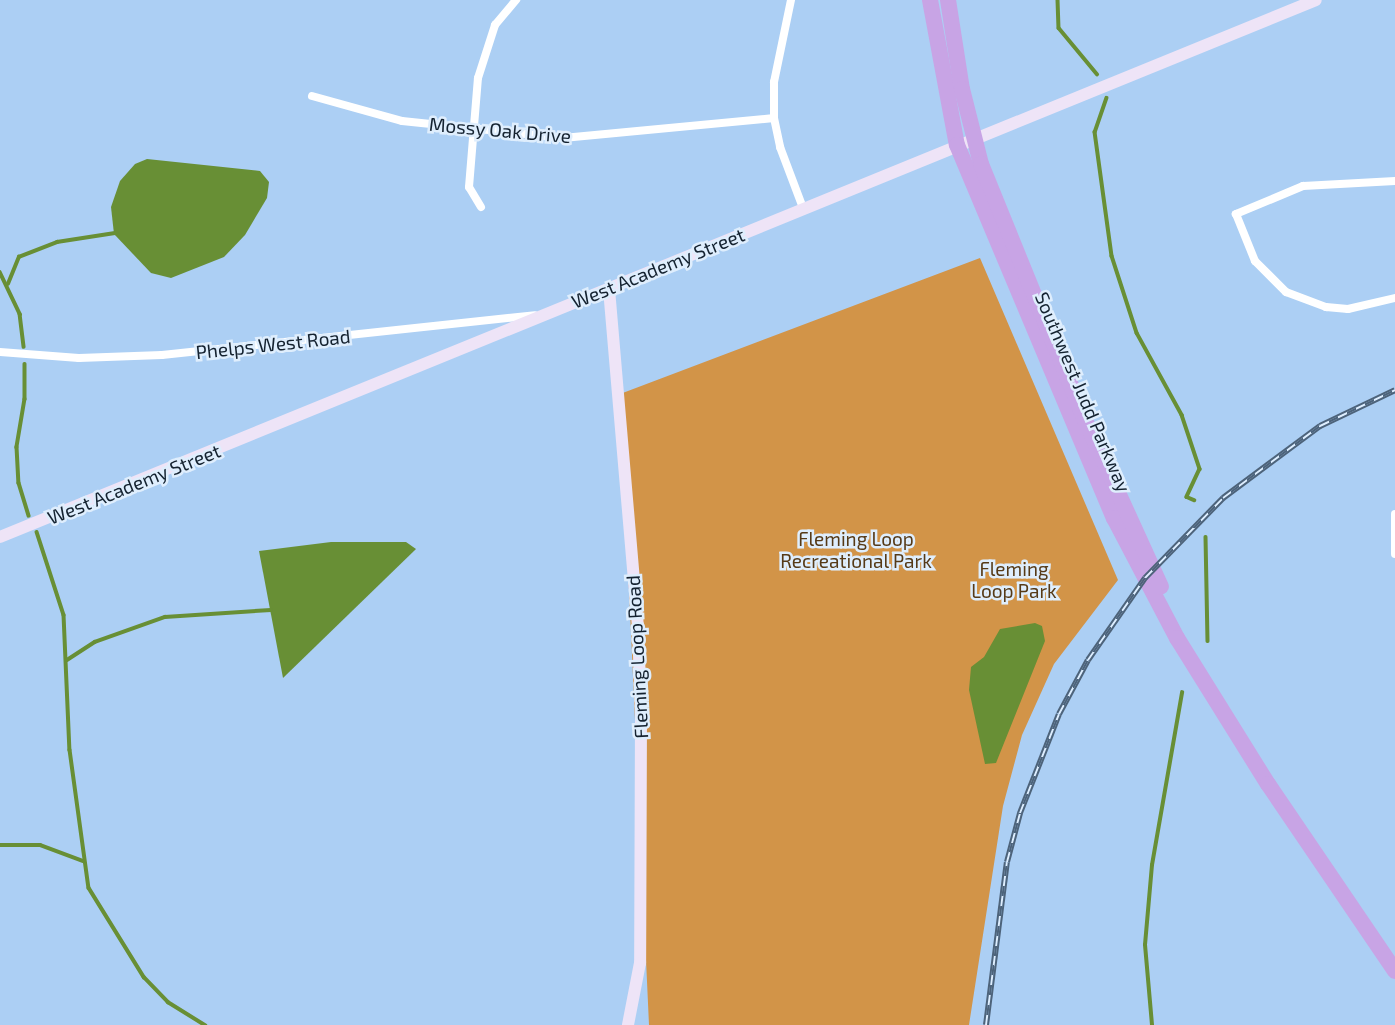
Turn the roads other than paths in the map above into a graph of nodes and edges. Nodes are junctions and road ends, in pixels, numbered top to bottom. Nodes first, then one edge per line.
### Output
1 (516, 0) edge
2 (791, 0) edge
3 (930, 0) edge
4 (948, 0) edge
5 (1316, 0) edge
6 (312, 96) dead end
7 (774, 118) junction
8 (472, 129) junction
9 (973, 138) junction
10 (957, 145) junction
11 (1395, 181) edge
12 (481, 207) dead end
13 (803, 208) junction
14 (609, 289) junction
15 (1395, 298) edge
16 (545, 314) junction
17 (0, 352) edge
18 (1395, 514) edge
19 (0, 537) edge
20 (1395, 554) edge
21 (1186, 646) junction
22 (1395, 971) edge
23 (628, 1025) edge

1 - 8 street
2 - 7 street
3 - 10 highway, Southwest Judd Parkway
4 - 9 highway, Southwest Judd Parkway
5 - 9 main road, West Academy Street
6 - 8 street, Mossy Oak Drive
7 - 8 street, Mossy Oak Drive
7 - 13 street
8 - 12 street
9 - 10 main road, West Academy Street
9 - 21 highway, Southwest Judd Parkway
10 - 13 main road, West Academy Street
10 - 21 highway, Southwest Judd Parkway
11 - 15 street
13 - 14 main road, West Academy Street
14 - 16 main road, West Academy Street
14 - 23 main road, Fleming Loop Road
16 - 17 street, Phelps West Road
16 - 19 main road, West Academy Street
18 - 20 street
21 - 22 highway, Southwest Judd Parkway

